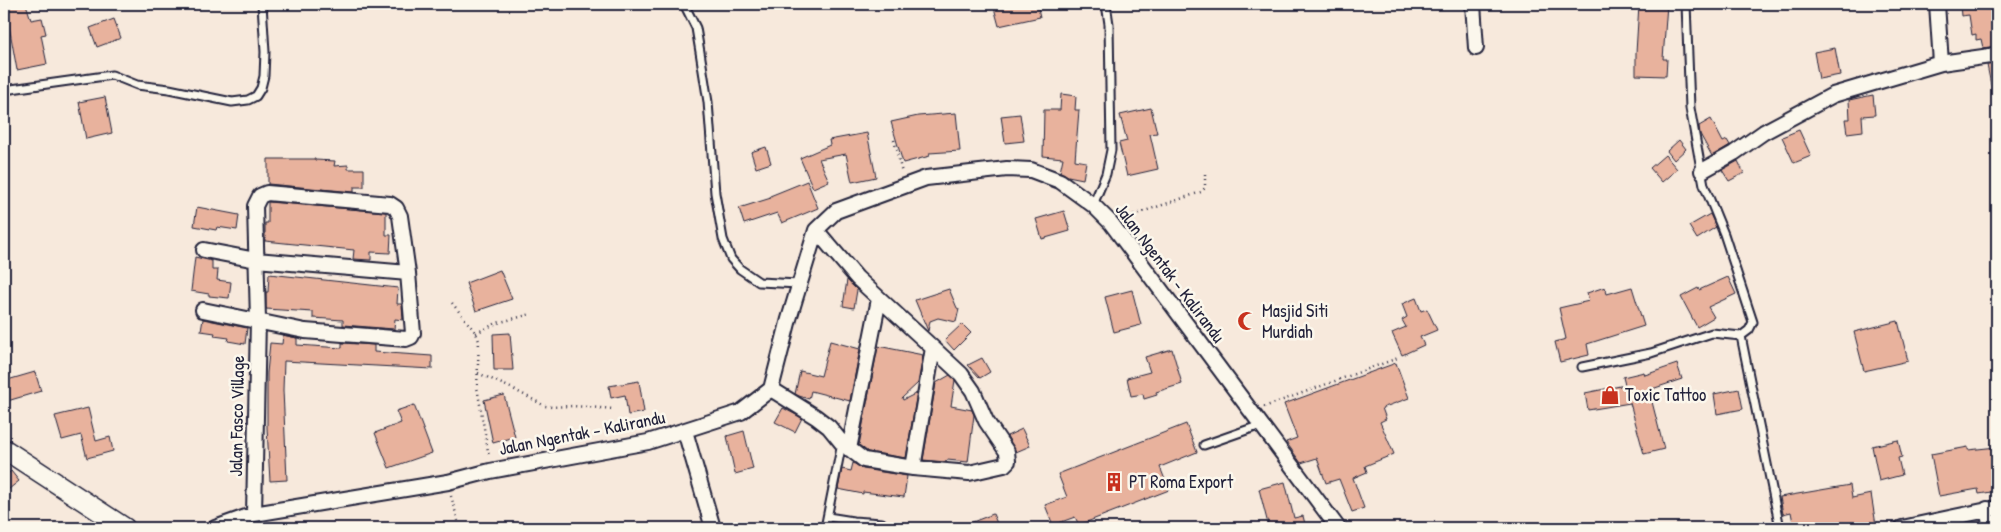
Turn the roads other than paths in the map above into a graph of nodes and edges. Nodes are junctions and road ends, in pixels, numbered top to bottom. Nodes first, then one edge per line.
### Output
1 (262, 4) edge
2 (684, 4) edge
3 (1106, 4) edge
4 (1473, 4) edge
5 (1686, 4) edge
6 (1937, 4) edge
7 (1476, 48) dead end
8 (1997, 55) edge
9 (1941, 63) junction
10 (4, 90) edge
11 (1702, 171) junction
12 (1093, 204) junction
13 (816, 230) junction
14 (204, 250) dead end
15 (256, 260) junction
16 (408, 273) junction
17 (800, 284) junction
18 (879, 299) junction
19 (203, 310) dead end
20 (258, 320) junction
21 (1741, 336) junction
22 (933, 348) junction
23 (1582, 367) dead end
24 (771, 389) junction
25 (1261, 424) junction
26 (685, 431) junction
27 (1204, 445) dead end
28 (845, 446) junction
29 (4, 449) edge
30 (913, 468) junction
31 (1992, 508) edge
32 (254, 514) junction
33 (828, 516) junction
34 (882, 524) dead end
35 (125, 528) edge
36 (215, 528) edge
37 (713, 528) edge
38 (826, 528) edge
39 (1338, 528) edge
40 (1780, 528) edge
41 (1902, 528) edge
42 (1991, 528) edge

1 - 10 lane
2 - 17 lane
3 - 12 lane
4 - 7 street
5 - 11 lane
6 - 9 street
8 - 9 street
9 - 11 street
11 - 21 lane
12 - 13 street, Jalan Ngentak - Kalirandu
12 - 25 street, Jalan Ngentak - Kalirandu
13 - 17 street, Jalan Ngentak - Kalirandu
13 - 18 street
14 - 15 street
15 - 16 street
15 - 16 street, Jalan Fasco Village
15 - 20 street, Jalan Fasco Village
16 - 20 street, Jalan Fasco Village
17 - 24 street, Jalan Ngentak - Kalirandu
18 - 22 street
18 - 28 street
19 - 20 street, Jalan Fasco Village
20 - 32 street, Jalan Fasco Village
21 - 23 lane
21 - 40 lane
22 - 30 street
22 - 30 street
24 - 26 street, Jalan Ngentak - Kalirandu
24 - 28 street
25 - 27 lane
25 - 39 street, Jalan Ngentak - Kalirandu
26 - 32 street, Jalan Ngentak - Kalirandu
26 - 37 street
28 - 30 street
28 - 33 lane
29 - 35 main road
31 - 41 street
31 - 42 street
32 - 36 street, Jalan Ngentak - Kalirandu
33 - 34 lane
33 - 38 lane

